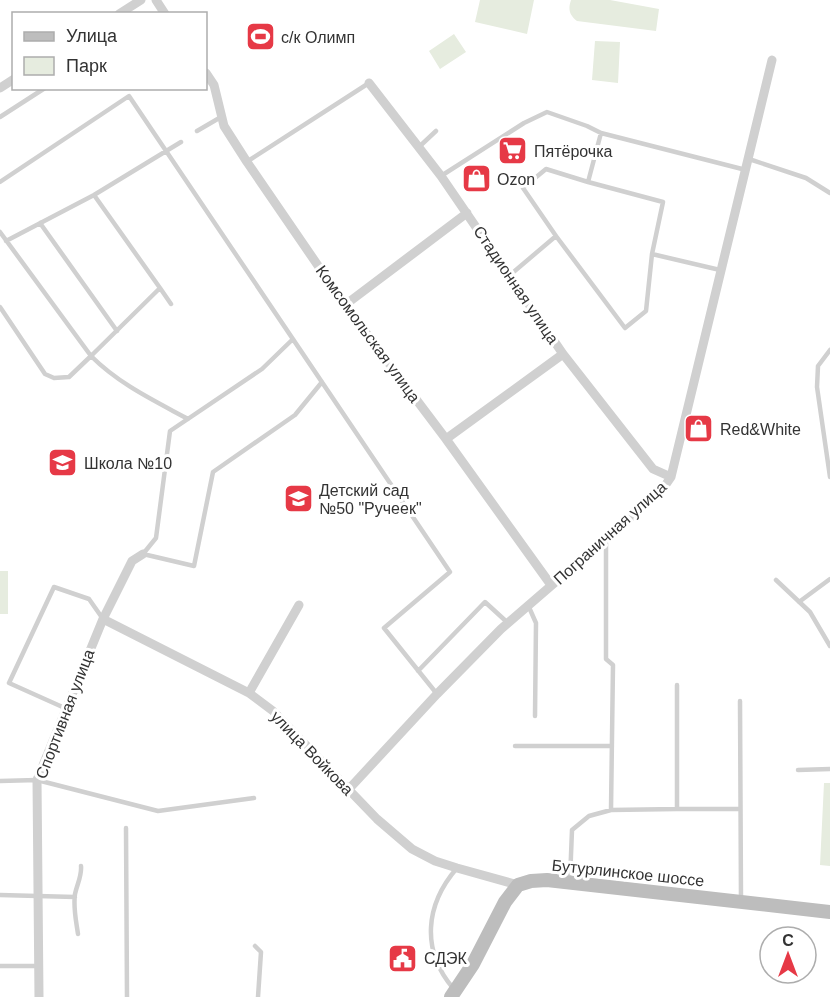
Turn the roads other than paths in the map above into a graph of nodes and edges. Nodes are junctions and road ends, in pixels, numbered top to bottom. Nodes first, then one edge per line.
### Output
1 (141, 0) edge
2 (122, 12) edge
3 (772, 60) dead end
4 (207, 75) edge
5 (369, 83) joint
6 (42, 90) edge
7 (0, 117) edge
8 (221, 117) junction
9 (197, 131) dead end
10 (436, 131) dead end
11 (601, 133) junction
12 (181, 142) dead end
13 (420, 146) junction
14 (166, 152) junction
15 (749, 159) junction
16 (247, 162) junction
17 (746, 170) junction
18 (441, 176) junction
19 (588, 182) junction
20 (0, 183) edge
21 (830, 193) edge
22 (94, 195) junction
23 (467, 213) junction
24 (40, 223) junction
25 (0, 232) edge
26 (556, 236) junction
27 (6, 241) junction
28 (652, 254) junction
29 (722, 271) junction
30 (510, 274) junction
31 (160, 288) junction
32 (171, 304) dead end
33 (345, 305) junction
34 (0, 307) edge
35 (117, 331) junction
36 (293, 339) junction
37 (830, 350) edge
38 (562, 354) junction
39 (91, 356) junction
40 (322, 382) junction
41 (188, 419) junction
42 (446, 439) junction
43 (671, 477) junction
44 (830, 477) edge
45 (606, 537) junction
46 (143, 554) junction
47 (830, 579) edge
48 (776, 580) dead end
49 (551, 585) junction
50 (799, 602) junction
51 (299, 605) dead end
52 (528, 605) junction
53 (103, 619) junction
54 (508, 622) junction
55 (830, 646) edge
56 (418, 670) junction
57 (676, 685) dead end
58 (249, 693) junction
59 (436, 694) junction
60 (740, 701) dead end
61 (67, 709) junction
62 (534, 716) dead end
63 (515, 746) dead end
64 (612, 746) junction
65 (830, 769) edge
66 (798, 770) dead end
67 (37, 780) junction
68 (0, 781) edge
69 (348, 790) junction
70 (254, 798) dead end
71 (740, 808) junction
72 (677, 809) junction
73 (611, 810) junction
74 (126, 828) dead end
75 (81, 866) dead end
76 (457, 868) junction
77 (570, 883) junction
78 (518, 885) junction
79 (0, 895) edge
80 (38, 896) junction
81 (75, 897) junction
82 (741, 902) junction
83 (830, 912) edge
84 (78, 934) dead end
85 (255, 946) dead end
86 (0, 966) edge
87 (39, 966) junction
88 (453, 994) edge
89 (39, 997) edge
90 (127, 997) edge
91 (258, 997) edge

1 - 2 street
3 - 15 street, Пограничная улица
4 - 8 street, Комсомольская улица
5 - 13 street, Стадионная улица
5 - 16 lane
6 - 7 lane
8 - 9 lane
8 - 16 street, Комсомольская улица
10 - 13 lane
11 - 17 lane
11 - 18 lane
11 - 19 lane
12 - 14 lane
13 - 18 street, Стадионная улица
14 - 20 lane
14 - 22 lane
14 - 36 lane
15 - 17 street, Пограничная улица
15 - 21 lane
16 - 33 street, Комсомольская улица
17 - 29 street, Пограничная улица
18 - 23 street, Стадионная улица
19 - 26 lane
19 - 28 lane
22 - 24 lane
22 - 31 lane
23 - 30 street, Стадионная улица
23 - 33 street
24 - 27 lane
24 - 35 lane
25 - 27 lane
26 - 28 lane
26 - 30 lane
27 - 39 lane
28 - 29 lane
29 - 43 street, Пограничная улица
30 - 38 street, Стадионная улица
31 - 32 lane
31 - 35 lane
33 - 42 street, Комсомольская улица
34 - 39 lane
35 - 39 lane
36 - 40 lane
36 - 41 lane
37 - 44 lane
38 - 42 street
38 - 43 street, Стадионная улица
39 - 41 lane
40 - 46 lane
40 - 56 lane
41 - 46 lane
42 - 49 street, Комсомольская улица
43 - 45 street, Пограничная улица
45 - 49 street, Пограничная улица
45 - 64 lane
46 - 53 street, Спортивная улица
47 - 50 lane
48 - 50 lane
49 - 52 street, Пограничная улица
50 - 55 lane
51 - 58 street
52 - 54 street, Пограничная улица
52 - 62 lane
53 - 58 street, улица Войкова
53 - 61 street, Спортивная улица
53 - 61 lane
54 - 56 lane
54 - 59 street, Пограничная улица
56 - 59 lane
57 - 72 lane
58 - 69 street, улица Войкова
59 - 69 street, Пограничная улица
60 - 71 lane
61 - 67 street, Спортивная улица
63 - 64 lane
64 - 73 lane
65 - 66 lane
67 - 68 lane
67 - 70 lane
67 - 80 street, Спортивная улица
69 - 76 street, улица Войкова
71 - 72 lane
71 - 82 lane
72 - 73 lane
73 - 77 lane
74 - 90 lane
75 - 81 lane
76 - 78 street, улица Войкова
76 - 88 lane
77 - 78 main road, Бутурлинское шоссе
77 - 82 main road, Бутурлинское шоссе
78 - 88 main road
79 - 80 lane
80 - 81 lane
80 - 87 street, Спортивная улица
81 - 84 lane
82 - 83 main road, Бутурлинское шоссе
85 - 91 lane
86 - 87 lane
87 - 89 street, Спортивная улица

